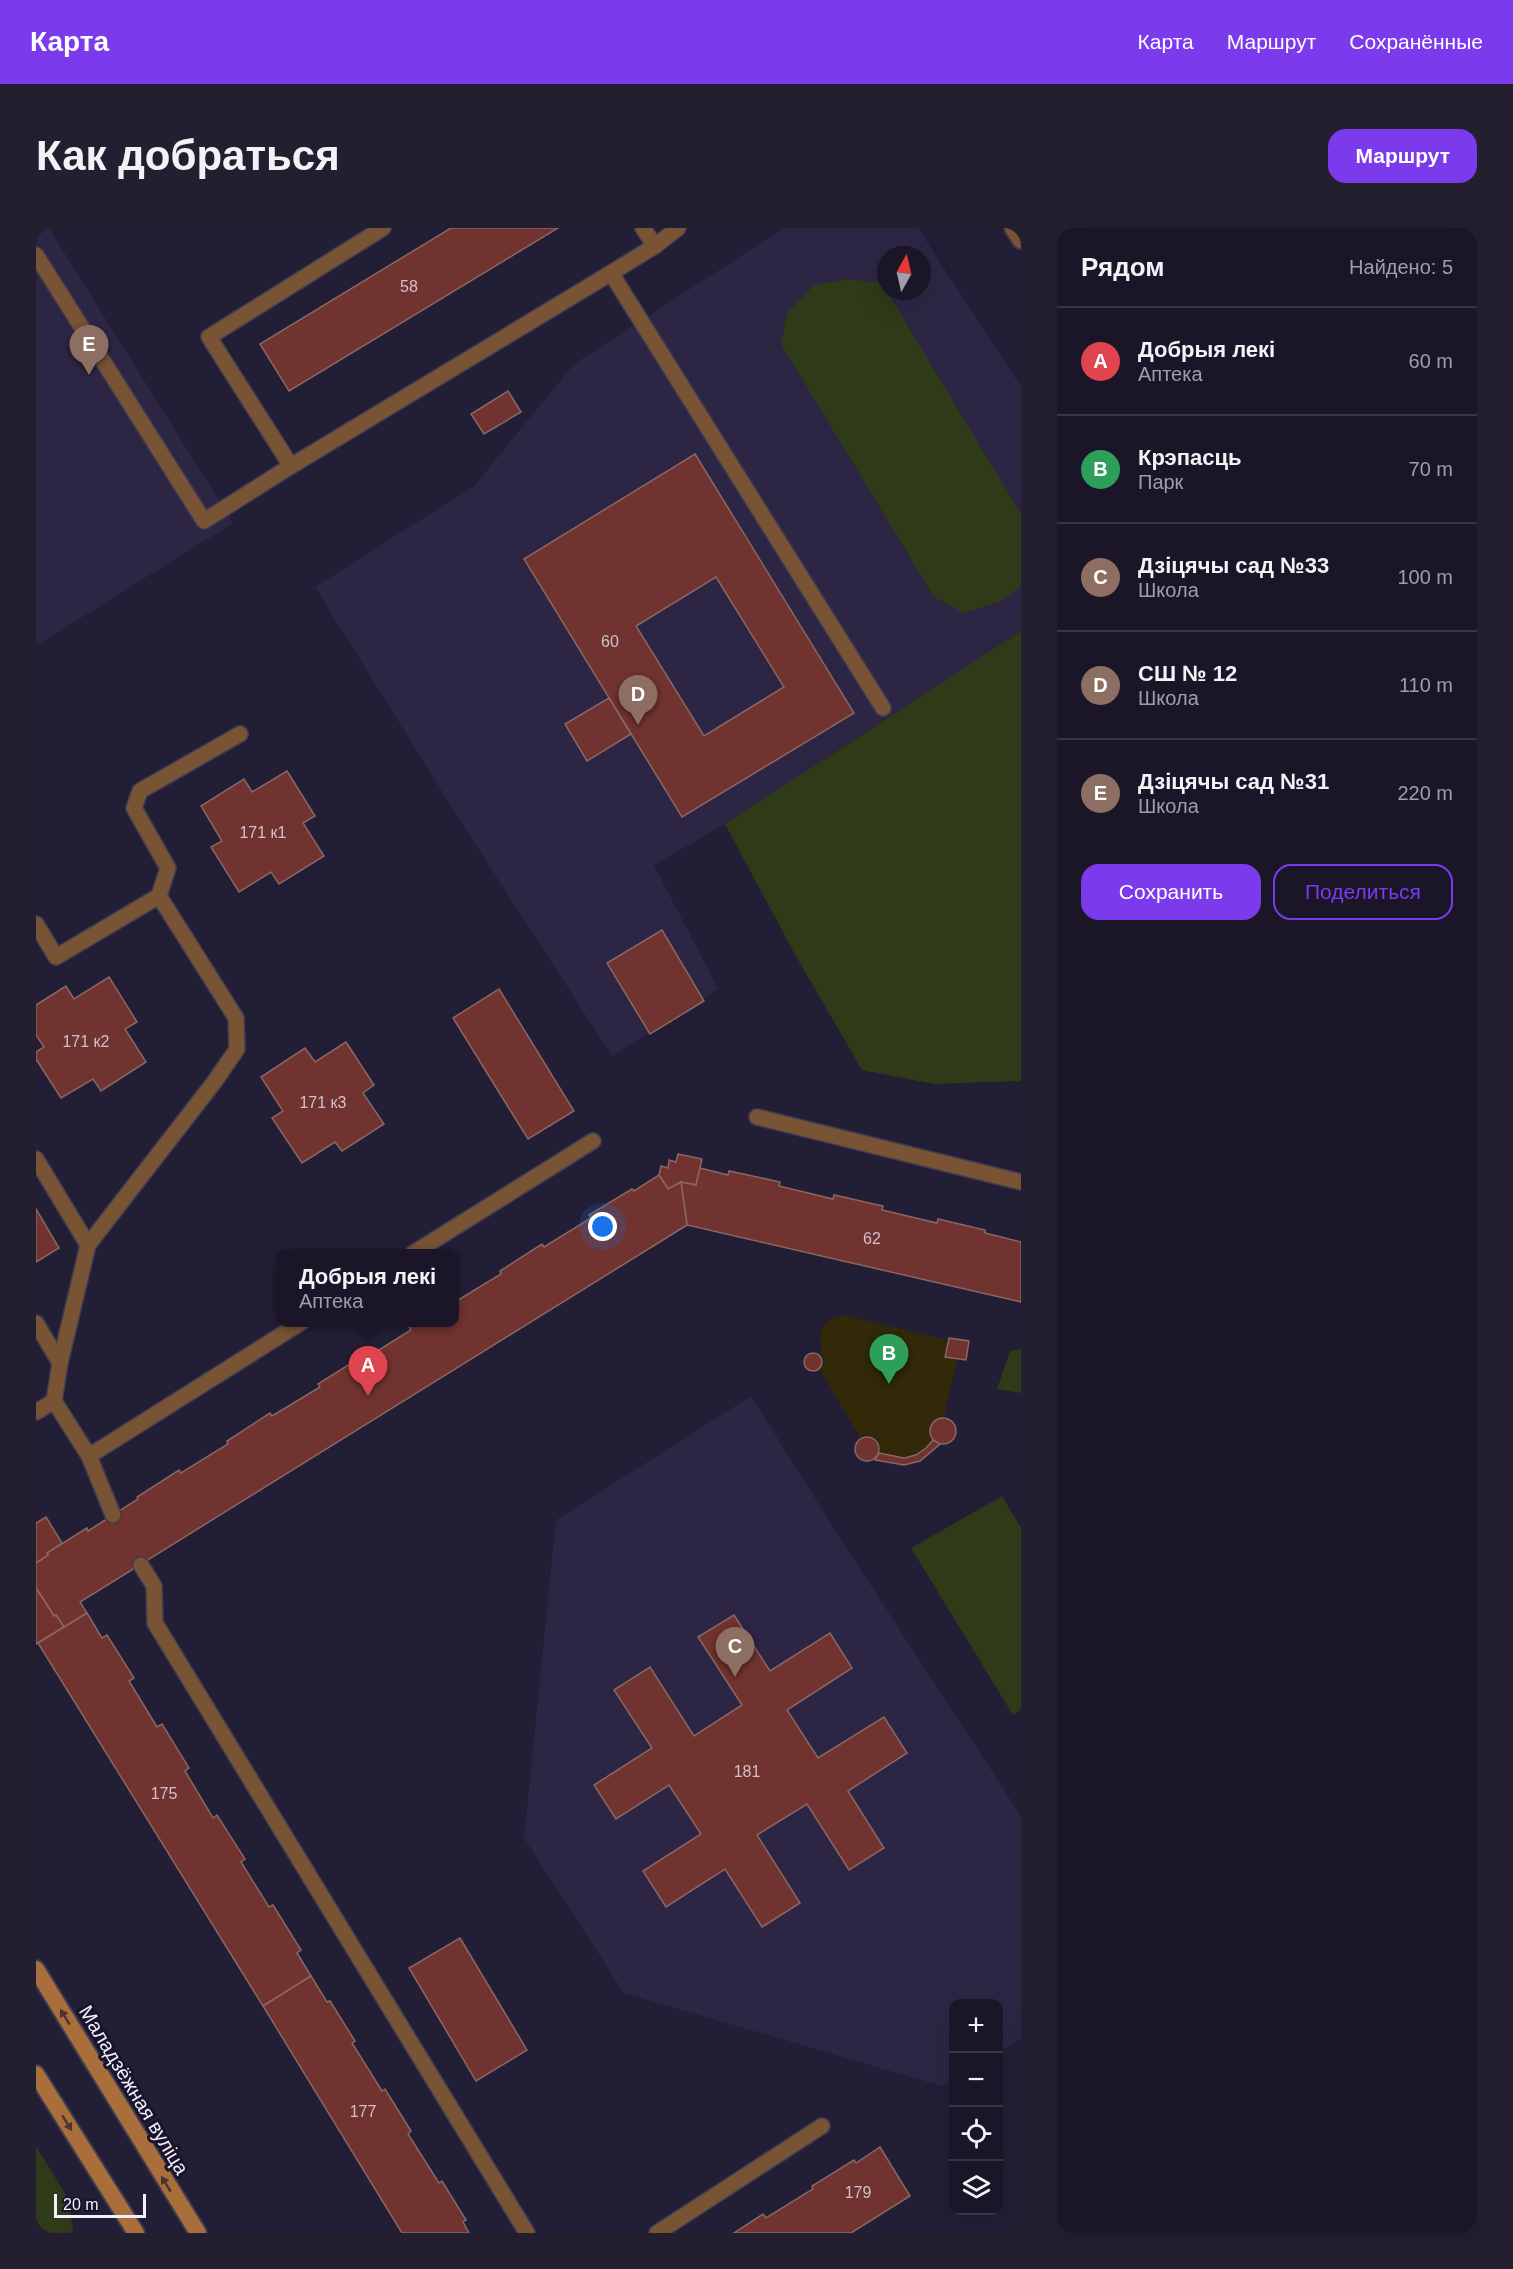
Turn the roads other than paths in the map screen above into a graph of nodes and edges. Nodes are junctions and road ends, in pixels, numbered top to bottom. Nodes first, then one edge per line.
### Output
1 (383, 228) edge
2 (644, 228) edge
3 (678, 228) edge
4 (1013, 228) edge
5 (1021, 240) edge
6 (655, 246) junction
7 (36, 255) edge
8 (611, 273) junction
9 (291, 466) junction
10 (883, 708) dead end
11 (240, 734) dead end
12 (159, 896) junction
13 (36, 924) edge
14 (757, 1117) dead end
15 (593, 1141) dead end
16 (36, 1159) edge
17 (1021, 1182) edge
18 (88, 1245) junction
19 (419, 1249) edge
20 (36, 1323) edge
21 (296, 1327) edge
22 (60, 1363) junction
23 (54, 1401) junction
24 (36, 1412) edge
25 (89, 1456) junction
26 (112, 1515) dead end
27 (141, 1565) dead end
28 (36, 1969) edge
29 (36, 2074) edge
30 (822, 2126) dead end
31 (136, 2233) edge
32 (198, 2233) edge
33 (527, 2233) edge
34 (657, 2233) edge

1 - 9 lane
2 - 6 lane
3 - 6 lane
4 - 5 street
6 - 8 lane
7 - 9 lane
8 - 9 lane
8 - 10 lane
11 - 12 lane
12 - 13 lane
12 - 18 lane
14 - 17 lane
15 - 19 lane
16 - 18 lane
18 - 22 lane
20 - 22 lane
21 - 25 lane
22 - 23 lane
23 - 24 lane
23 - 25 lane
25 - 26 lane
27 - 33 lane
32 -> 28 main road, Маладзёжная вуліца
29 -> 31 main road
30 - 34 lane

